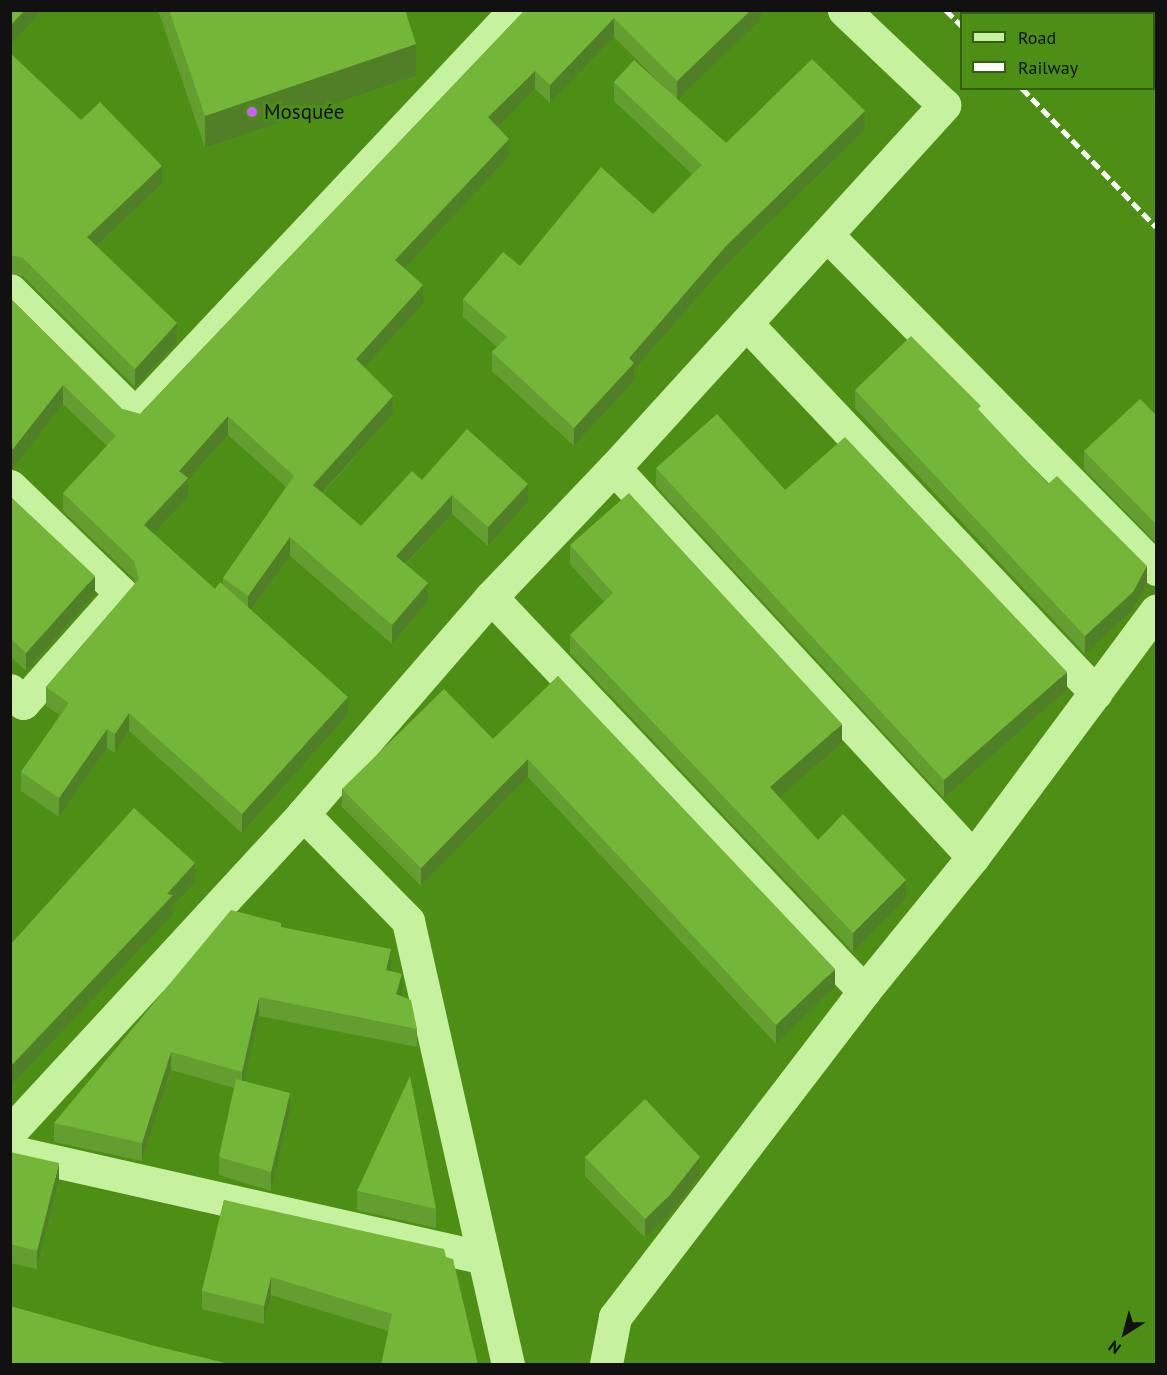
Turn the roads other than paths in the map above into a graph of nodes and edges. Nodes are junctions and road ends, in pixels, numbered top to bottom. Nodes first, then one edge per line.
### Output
1 (844, 10) edge
2 (511, 12) edge
3 (827, 235) junction
4 (10, 290) edge
5 (746, 323) junction
6 (614, 468) junction
7 (10, 486) edge
8 (1156, 569) edge
9 (491, 597) junction
10 (1156, 611) edge
11 (10, 690) edge
12 (1096, 693) junction
13 (303, 814) junction
14 (973, 856) junction
15 (864, 991) junction
16 (10, 1132) edge
17 (10, 1150) edge
18 (481, 1257) junction
19 (508, 1365) edge
20 (606, 1365) edge

1 - 3 street
2 - 4 street
3 - 5 street
3 - 8 street
5 - 6 street
5 - 12 street
6 - 9 street
6 - 14 street
7 - 11 street
9 - 13 street
9 - 15 street
10 - 12 street
12 - 14 street
13 - 16 street
13 - 18 street
14 - 15 street
15 - 20 street
17 - 18 street
18 - 19 street

